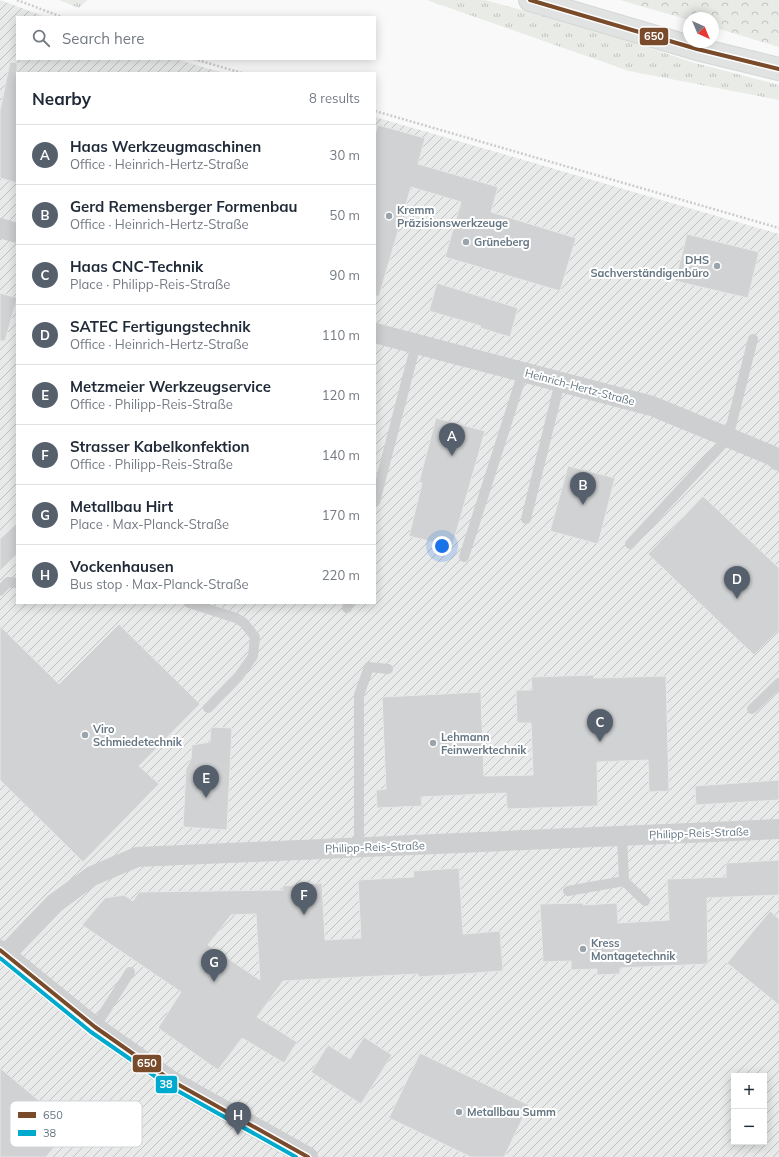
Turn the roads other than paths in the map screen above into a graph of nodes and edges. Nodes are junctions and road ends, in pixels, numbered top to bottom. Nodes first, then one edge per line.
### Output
1 (530, 0) edge
2 (779, 69) edge
3 (0, 228) edge
4 (16, 233) edge
5 (376, 333) edge
6 (753, 339) dead end
7 (416, 344) junction
8 (523, 372) junction
9 (560, 382) junction
10 (728, 438) junction
11 (779, 461) edge
12 (376, 498) edge
13 (526, 519) dead end
14 (630, 544) dead end
15 (464, 557) dead end
16 (16, 583) edge
17 (0, 591) edge
18 (192, 604) edge
19 (388, 670) dead end
20 (779, 683) edge
21 (208, 708) dead end
22 (752, 709) dead end
23 (779, 829) edge
24 (622, 836) junction
25 (358, 848) junction
26 (624, 881) junction
27 (568, 891) dead end
28 (645, 901) dead end
29 (3, 952) edge
30 (130, 972) dead end
31 (95, 1027) junction
32 (308, 1157) edge

1 - 2 main road
3 - 4 street
5 - 7 street, Heinrich-Hertz-Straße
6 - 10 lane
7 - 8 street, Heinrich-Hertz-Straße
7 - 12 lane
8 - 9 street, Heinrich-Hertz-Straße
8 - 15 lane
9 - 10 street, Heinrich-Hertz-Straße
9 - 13 lane
10 - 11 street, Heinrich-Hertz-Straße
10 - 14 lane
16 - 17 lane
18 - 21 lane
19 - 25 lane
20 - 22 lane
23 - 24 street, Philipp-Reis-Straße
24 - 25 street, Philipp-Reis-Straße
24 - 26 lane
25 - 29 street, Philipp-Reis-Straße
26 - 27 lane
26 - 28 lane
29 - 31 street
30 - 31 lane
31 - 32 street

